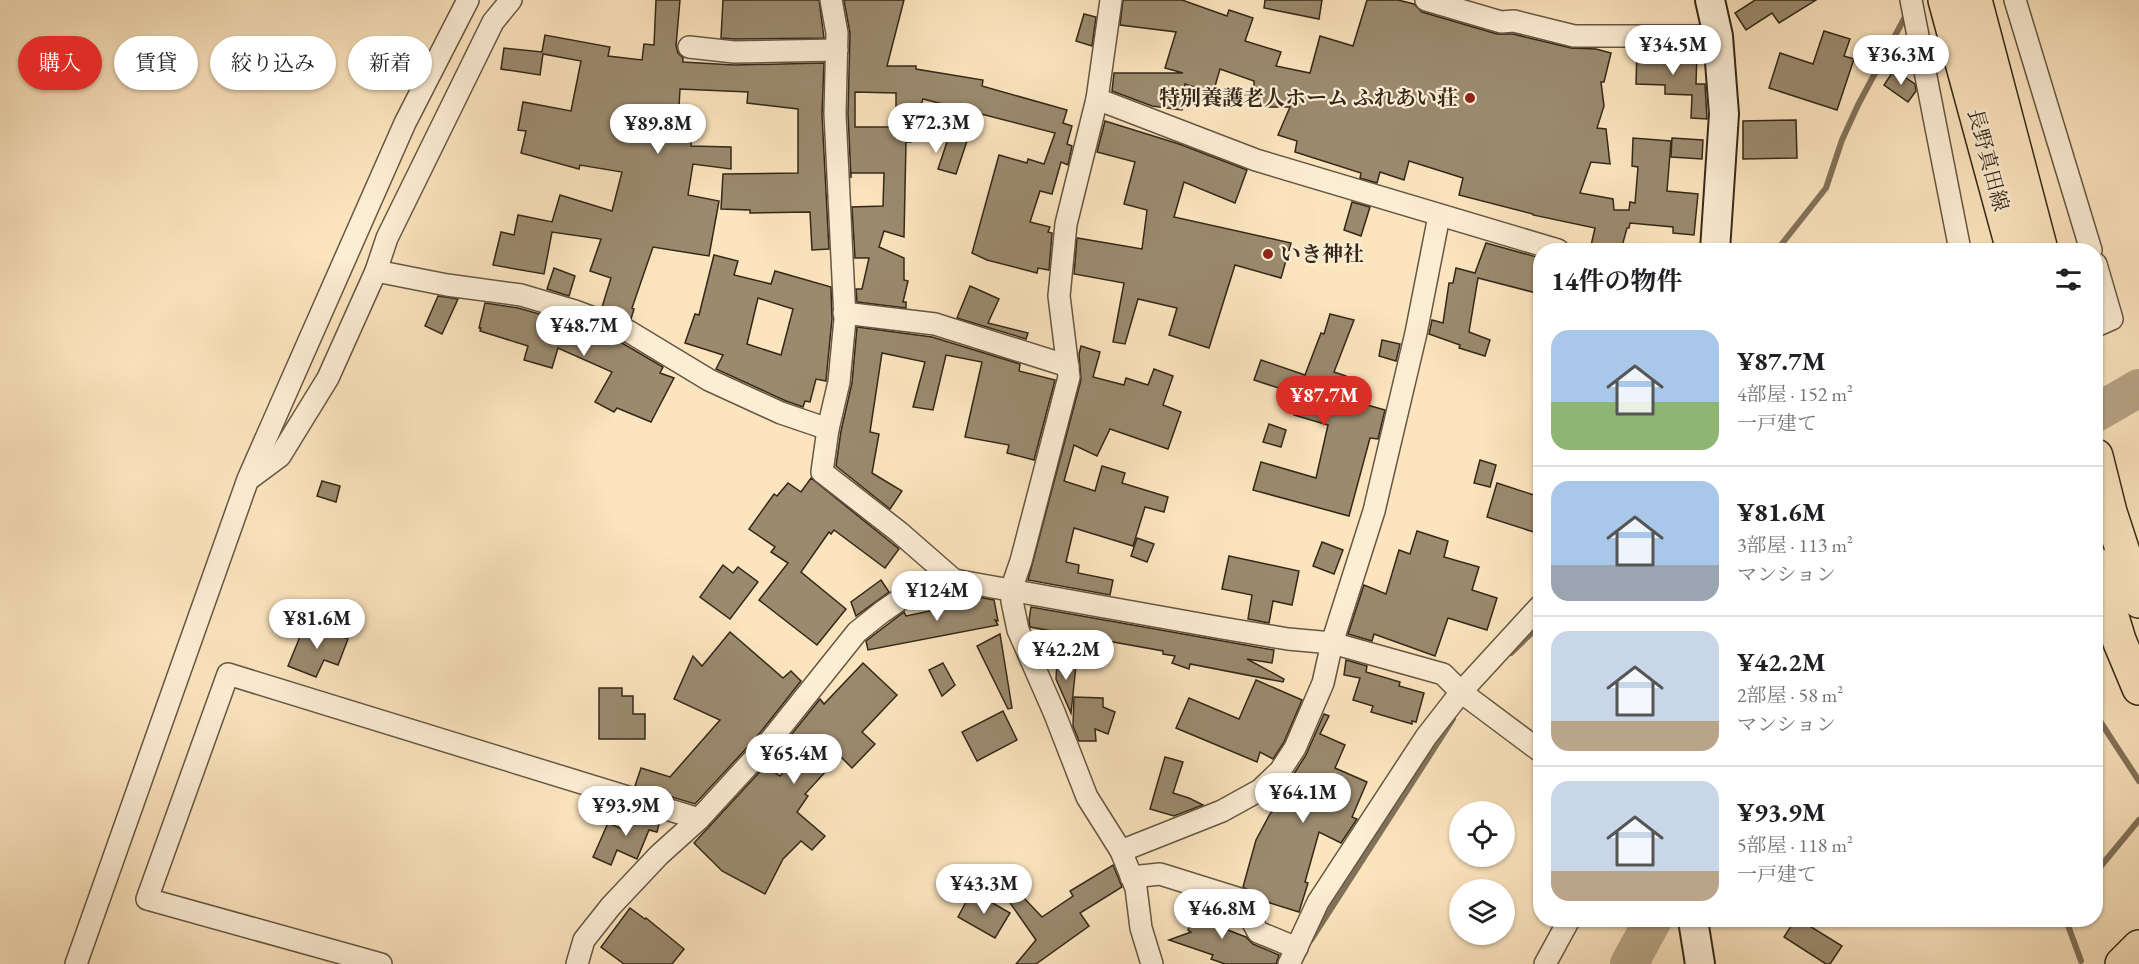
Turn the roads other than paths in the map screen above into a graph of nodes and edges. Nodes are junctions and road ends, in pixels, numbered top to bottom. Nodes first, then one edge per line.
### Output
1 (468, 0) edge
2 (511, 0) edge
3 (831, 0) edge
4 (1111, 0) edge
5 (1426, 0) edge
6 (1710, 0) edge
7 (1911, 0) edge
8 (1945, 0) edge
9 (1975, 0) edge
10 (2015, 0) edge
11 (1718, 36) junction
12 (690, 47) dead end
13 (837, 50) junction
14 (1097, 99) junction
15 (1440, 216) junction
16 (1534, 243) edge
17 (1715, 243) edge
18 (1959, 243) edge
19 (2011, 243) edge
20 (2039, 243) edge
21 (2089, 243) edge
22 (376, 271) junction
23 (2103, 288) edge
24 (844, 313) junction
25 (2103, 323) edge
26 (1068, 366) junction
27 (828, 429) junction
28 (248, 479) junction
29 (2103, 484) edge
30 (954, 580) junction
31 (2103, 587) edge
32 (1011, 590) junction
33 (2139, 601) edge
34 (1533, 614) edge
35 (1332, 643) junction
36 (2139, 688) edge
37 (1461, 692) junction
38 (1533, 746) edge
39 (699, 819) junction
40 (1121, 851) junction
41 (1131, 877) junction
42 (1565, 927) edge
43 (1694, 927) edge
44 (2139, 947) edge
45 (1293, 956) edge
46 (75, 964) edge
47 (381, 964) edge
48 (577, 964) edge
49 (1152, 964) edge
50 (1545, 964) edge
51 (1700, 964) edge
52 (2122, 964) edge

1 - 28 street
2 - 22 street
3 - 13 street
4 - 14 street
5 - 11 street
6 - 11 street
7 - 18 street
8 - 19 main road, 長野真田線
9 - 20 main road, 長野真田線
10 - 21 street
11 - 17 street
12 - 13 street
13 - 24 street
14 - 15 street
14 - 26 street
15 - 16 street
15 - 35 street
22 - 27 street
22 - 28 street
23 - 25 street
24 - 26 street
24 - 27 street
26 - 32 street
27 - 30 street
28 - 46 street
29 - 33 main road
30 - 32 street
30 - 39 street
31 - 36 main road
32 - 35 street
32 - 40 street
34 - 37 street
35 - 37 street
35 - 40 street
37 - 38 street
37 - 45 street
39 - 47 street
39 - 48 street
40 - 41 street
41 - 45 street
41 - 49 street
42 - 50 street
43 - 51 street
44 - 52 main road

